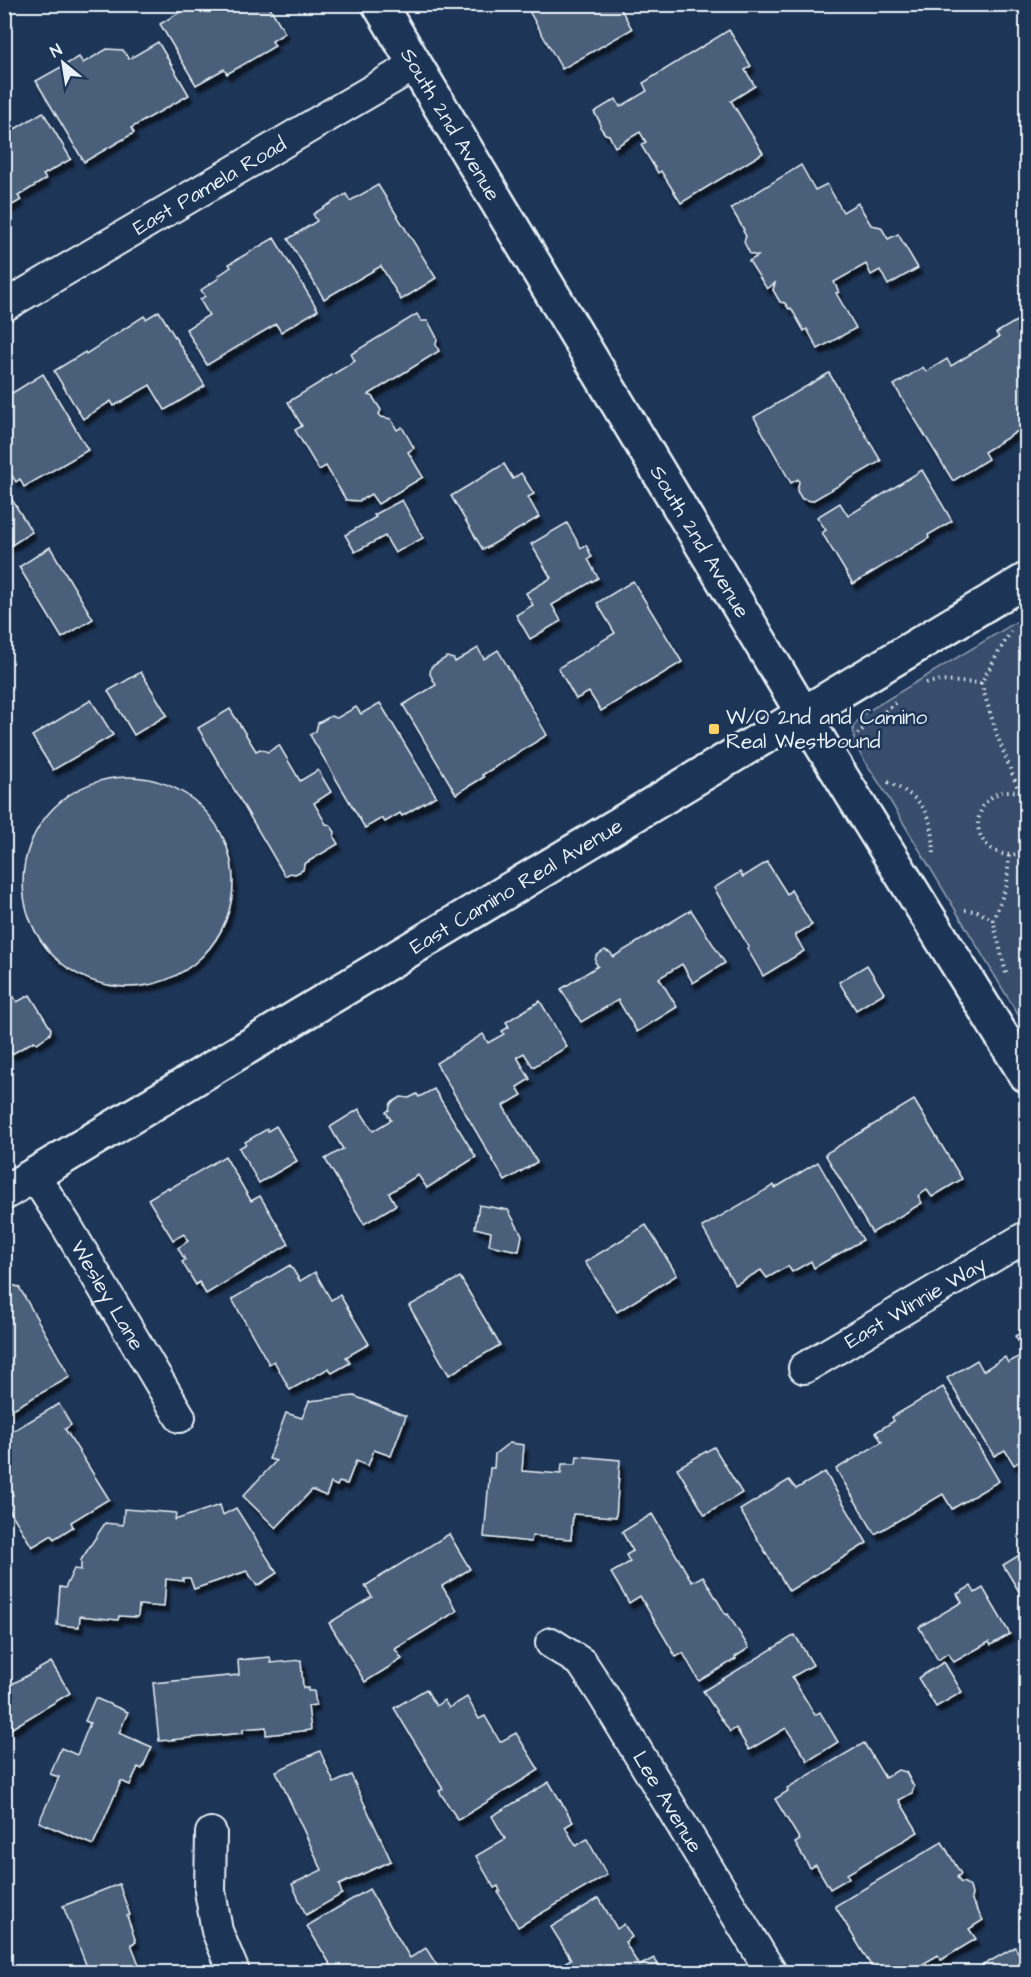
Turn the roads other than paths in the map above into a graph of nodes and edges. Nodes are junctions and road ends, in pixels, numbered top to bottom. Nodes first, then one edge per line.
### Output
1 (379, 4) edge
2 (415, 65) junction
3 (4, 306) edge
4 (1026, 579) edge
5 (803, 713) junction
6 (1026, 1075) edge
7 (34, 1175) junction
8 (4, 1193) edge
9 (1026, 1237) edge
10 (804, 1368) dead end
11 (180, 1417) dead end
12 (551, 1643) dead end
13 (211, 1833) dead end
14 (234, 1972) edge
15 (771, 1972) edge

1 - 2 street, South 2nd Avenue
2 - 3 street, East Pamela Road
2 - 5 street, South 2nd Avenue
4 - 5 street, East Camino Real Avenue
5 - 6 street, South 2nd Avenue
5 - 7 street, East Camino Real Avenue
7 - 8 street, East Camino Real Avenue
7 - 11 street, Wesley Lane
9 - 10 street, East Winnie Way
12 - 15 street, Lee Avenue
13 - 14 street

